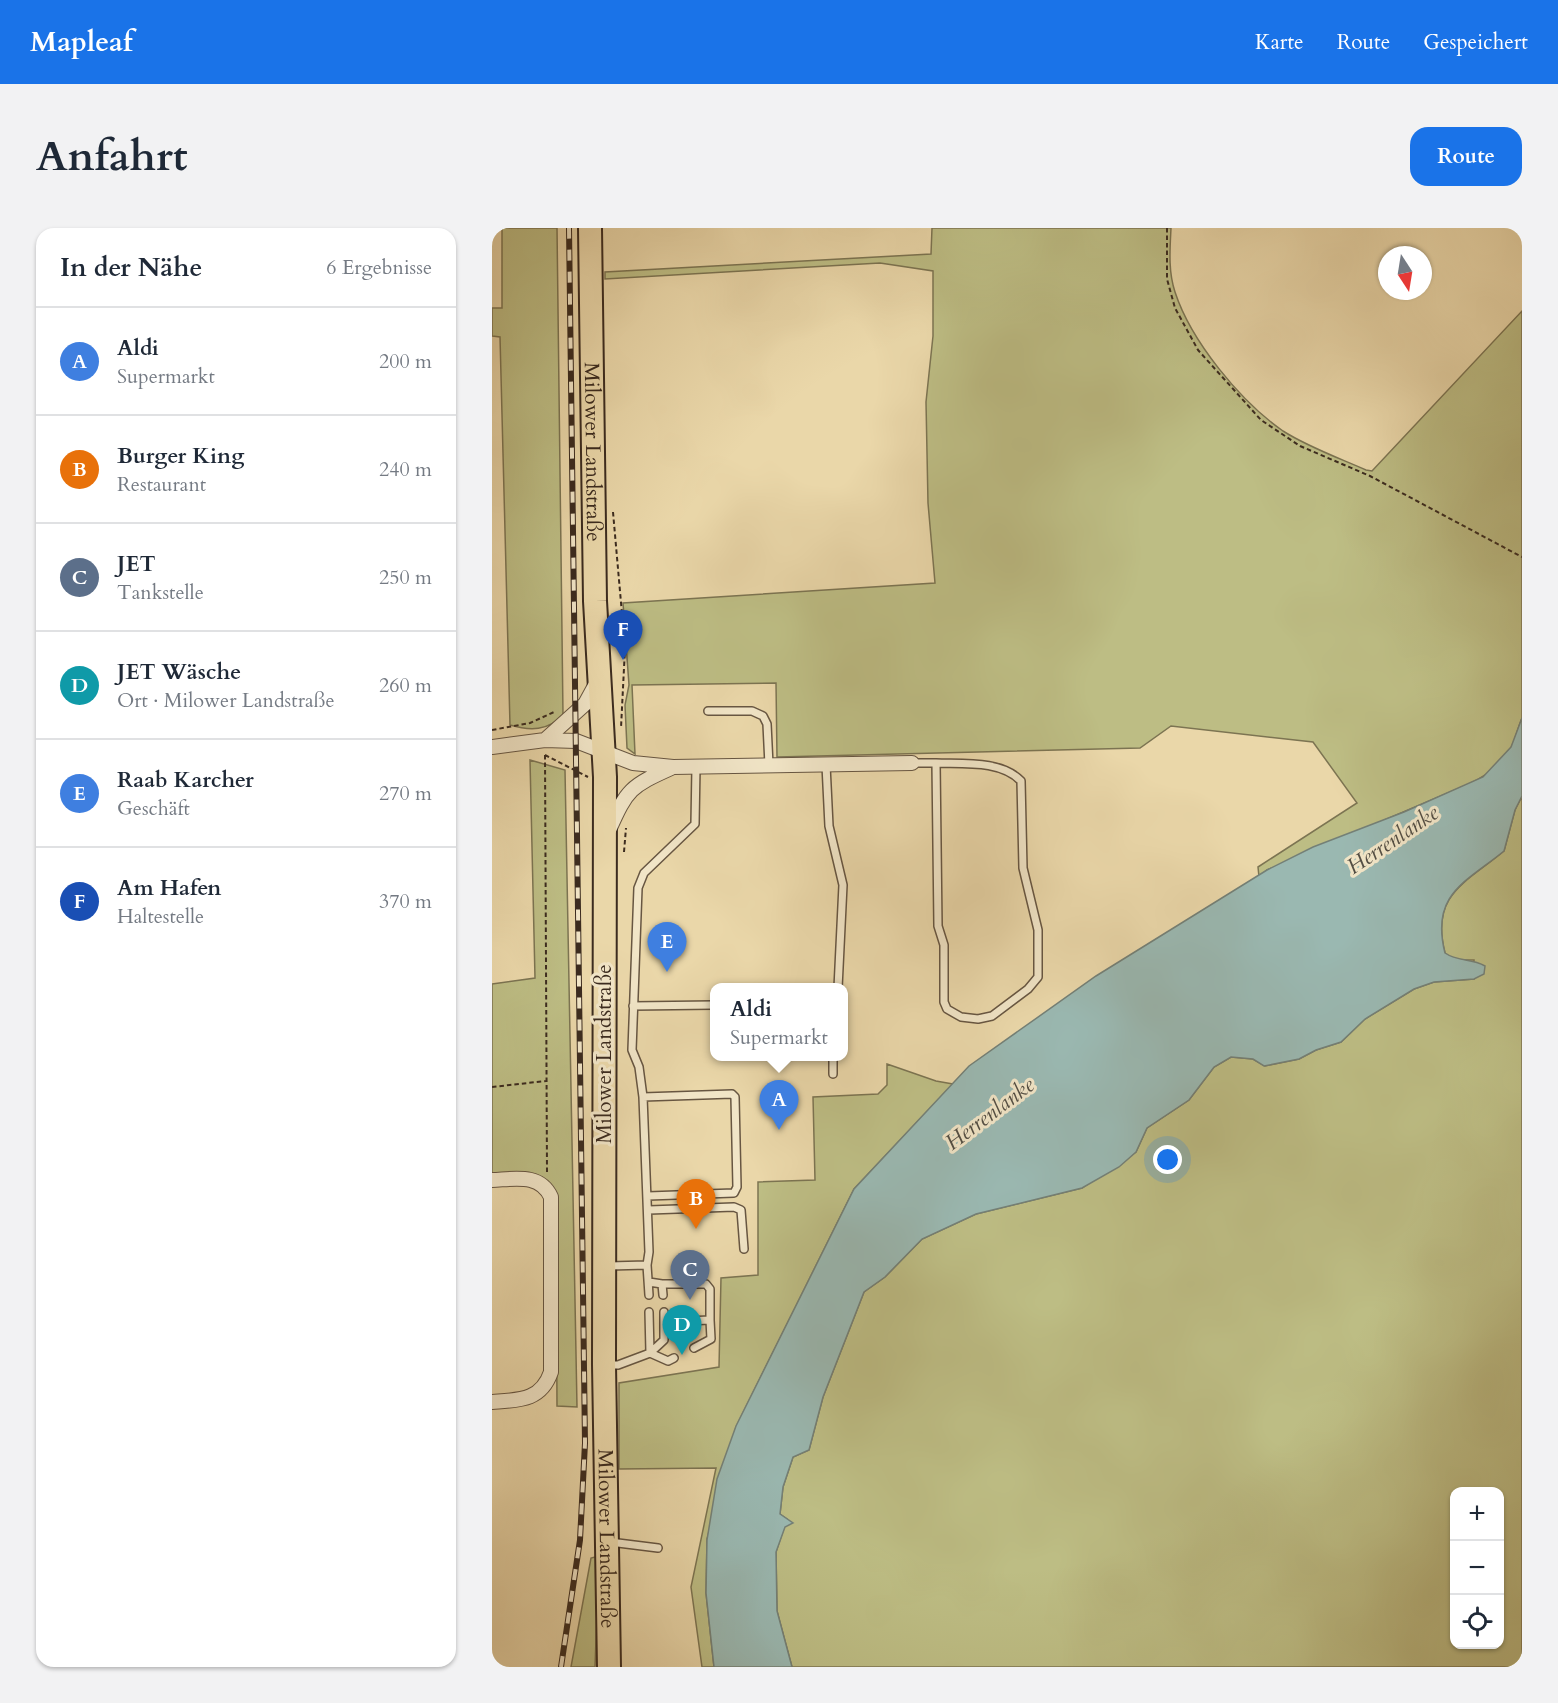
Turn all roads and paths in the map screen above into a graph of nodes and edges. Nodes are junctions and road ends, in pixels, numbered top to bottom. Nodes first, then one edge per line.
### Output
1 (590, 228) edge
2 (1167, 228) edge
3 (1522, 557) edge
4 (600, 676) junction
5 (708, 711) dead end
6 (545, 740) junction
7 (492, 747) edge
8 (604, 753) junction
9 (545, 755) junction
10 (912, 763) joint
11 (936, 763) junction
12 (769, 765) junction
13 (826, 765) junction
14 (673, 767) junction
15 (696, 767) junction
16 (605, 777) junction
17 (604, 843) junction
18 (838, 983) edge
19 (710, 1005) edge
20 (633, 1006) junction
21 (833, 1061) edge
22 (833, 1074) dead end
23 (546, 1081) junction
24 (492, 1087) edge
25 (643, 1097) junction
26 (492, 1180) edge
27 (547, 1189) junction
28 (648, 1196) junction
29 (649, 1210) junction
30 (744, 1249) dead end
31 (646, 1265) junction
32 (604, 1266) junction
33 (649, 1282) junction
34 (662, 1284) junction
35 (648, 1295) dead end
36 (663, 1295) dead end
37 (649, 1312) dead end
38 (664, 1312) dead end
39 (710, 1320) junction
40 (664, 1322) junction
41 (694, 1348) dead end
42 (650, 1353) junction
43 (674, 1358) dead end
44 (604, 1365) junction
45 (492, 1402) edge
46 (607, 1542) junction
47 (658, 1548) dead end
48 (609, 1667) edge

1 - 4 main road, Milower Landstraße
2 - 3 path
4 - 6 street
4 - 8 main road, Milower Landstraße
5 - 12 lane
6 - 7 street
6 - 8 street
6 - 9 path
8 - 14 street
8 - 16 main road, Milower Landstraße
9 - 16 path
9 - 23 path
10 - 11 lane
10 - 13 street
11 - 11 lane
12 - 13 street
12 - 15 street
13 - 18 lane
14 - 15 street
14 - 17 street, Milower Landstraße
15 - 20 lane, Milower Landstraße
16 - 17 main road, Milower Landstraße
17 - 32 main road, Milower Landstraße
19 - 20 lane
20 - 25 lane, Milower Landstraße
21 - 22 lane
23 - 24 path
23 - 27 path
25 - 28 lane, Milower Landstraße
25 - 28 lane, Milower Landstraße
26 - 27 street
27 - 45 street
28 - 29 lane, Milower Landstraße
29 - 30 lane
29 - 31 lane, Milower Landstraße
31 - 32 lane
31 - 33 lane, Milower Landstraße
32 - 44 main road, Milower Landstraße
33 - 34 lane
33 - 35 lane, Milower Landstraße
34 - 36 lane
34 - 39 lane
37 - 42 lane
38 - 40 lane
39 - 40 lane
39 - 41 lane
40 - 42 lane
42 - 43 lane
42 - 44 lane
44 - 46 main road, Milower Landstraße
46 - 47 lane
46 - 48 main road, Milower Landstraße

